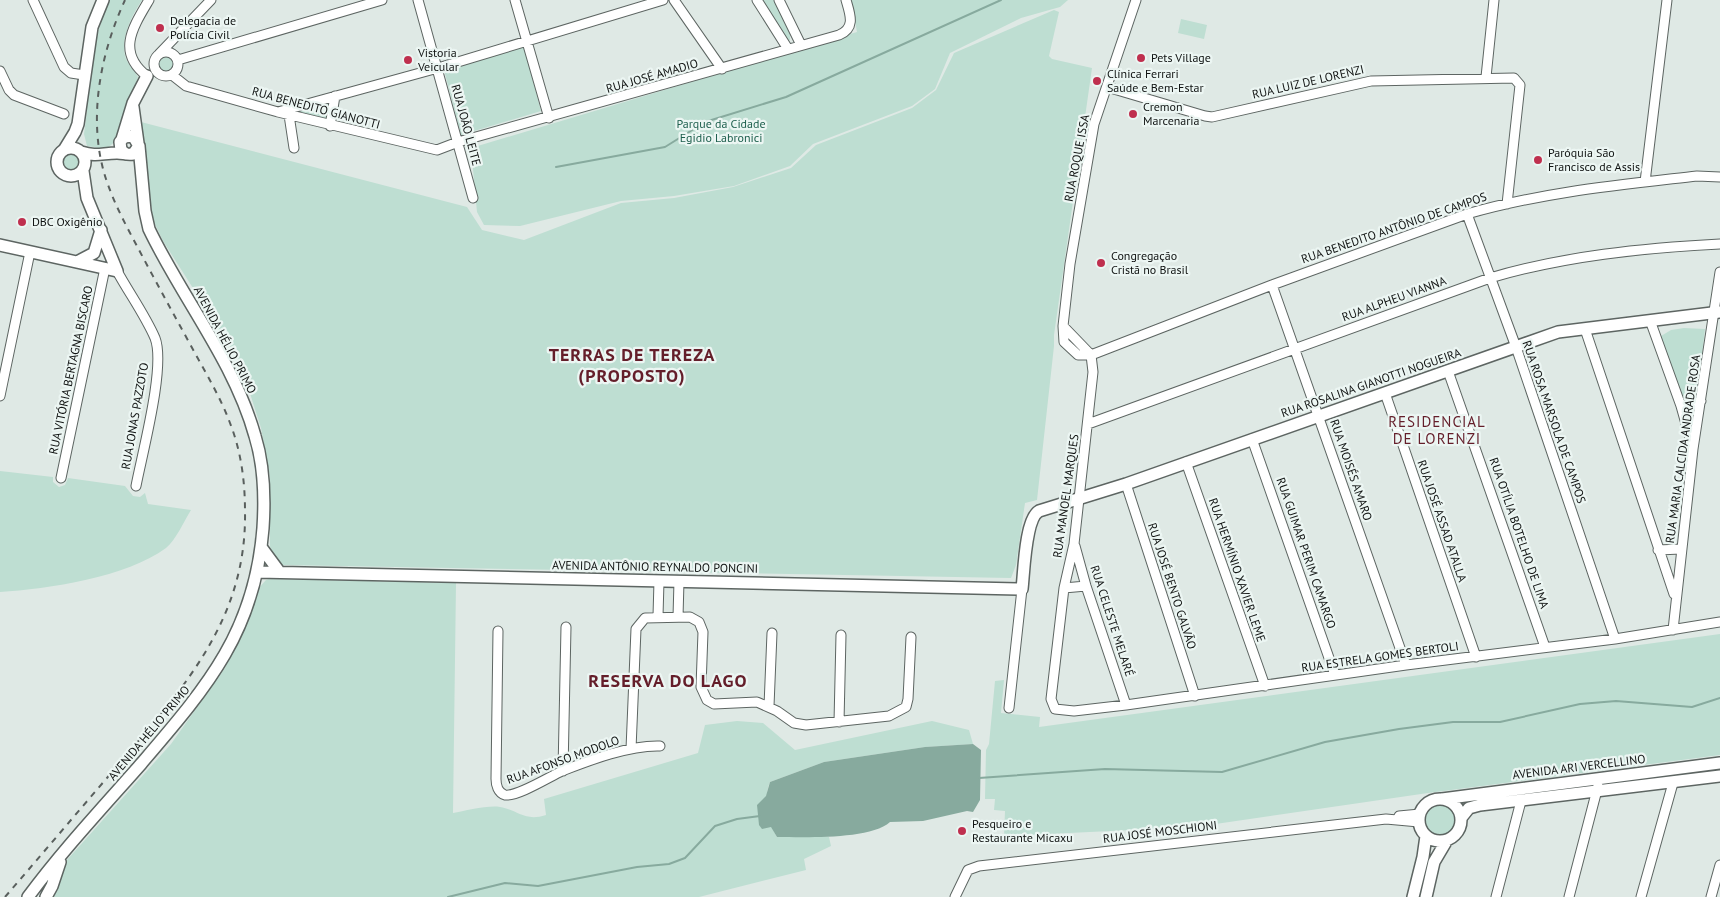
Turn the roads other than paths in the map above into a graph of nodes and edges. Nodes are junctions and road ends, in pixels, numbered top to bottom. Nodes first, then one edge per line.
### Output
1 (33, 0) edge
2 (103, 0) edge
3 (149, 0) edge
4 (210, 0) edge
5 (382, 0) edge
6 (418, 0) edge
7 (514, 0) edge
8 (663, 0) edge
9 (674, 0) edge
10 (757, 0) edge
11 (779, 0) edge
12 (846, 0) edge
13 (1136, 0) edge
14 (1494, 0) edge
15 (1667, 0) edge
16 (176, 37) junction
17 (527, 42) junction
18 (800, 45) junction
19 (788, 49) junction
20 (156, 57) junction
21 (177, 58) junction
22 (438, 68) junction
23 (722, 69) junction
24 (0, 71) edge
25 (84, 74) junction
26 (160, 74) junction
27 (172, 74) junction
28 (147, 76) junction
29 (1486, 77) junction
30 (1107, 87) junction
31 (335, 96) junction
32 (133, 103) junction
33 (278, 112) junction
34 (64, 114) dead end
35 (289, 115) junction
36 (549, 118) junction
37 (330, 126) junction
38 (75, 132) junction
39 (121, 140) junction
40 (458, 142) junction
41 (139, 144) junction
42 (294, 148) dead end
43 (64, 150) junction
44 (80, 151) junction
45 (111, 154) junction
46 (127, 154) junction
47 (94, 156) junction
48 (140, 167) junction
49 (84, 170) junction
50 (66, 176) junction
51 (1719, 176) edge
52 (1645, 182) junction
53 (87, 198) junction
54 (473, 198) dead end
55 (1507, 204) junction
56 (1467, 214) junction
57 (101, 230) junction
58 (1720, 244) edge
59 (0, 245) edge
60 (30, 252) junction
61 (77, 262) junction
62 (105, 268) junction
63 (117, 271) junction
64 (1720, 272) edge
65 (1490, 278) junction
66 (1272, 285) junction
67 (1717, 313) edge
68 (1651, 322) junction
69 (1585, 329) junction
70 (1516, 346) junction
71 (1295, 349) junction
72 (1091, 355) junction
73 (1448, 371) junction
74 (1385, 393) junction
75 (0, 396) edge
76 (1701, 401) junction
77 (1681, 406) junction
78 (1318, 415) junction
79 (1088, 424) junction
80 (1252, 439) junction
81 (1693, 449) junction
82 (1186, 462) junction
83 (61, 478) dead end
84 (1126, 484) junction
85 (136, 486) dead end
86 (1079, 498) junction
87 (1074, 544) junction
88 (261, 547) junction
89 (1681, 549) junction
90 (1658, 550) junction
91 (258, 570) junction
92 (278, 572) junction
93 (659, 581) junction
94 (679, 581) junction
95 (254, 586) junction
96 (1086, 586) junction
97 (1064, 588) junction
98 (1022, 589) junction
99 (1675, 596) junction
100 (658, 616) junction
101 (678, 617) junction
102 (1720, 622) edge
103 (566, 627) dead end
104 (1673, 630) junction
105 (498, 631) dead end
106 (772, 633) dead end
107 (841, 635) dead end
108 (911, 637) dead end
109 (1614, 639) junction
110 (1546, 647) junction
111 (1476, 657) junction
112 (1406, 665) junction
113 (1335, 675) junction
114 (1265, 686) junction
115 (1195, 696) junction
116 (1050, 699) joint
117 (1126, 705) junction
118 (769, 706) junction
119 (1010, 708) dead end
120 (839, 722) junction
121 (660, 746) dead end
122 (631, 749) junction
123 (1720, 763) edge
124 (563, 771) junction
125 (1720, 776) edge
126 (1599, 779) junction
127 (1673, 782) junction
128 (1597, 792) junction
129 (1442, 799) junction
130 (1521, 801) junction
131 (1419, 818) junction
132 (1461, 818) junction
133 (1426, 836) junction
134 (1447, 840) junction
135 (61, 858) junction
136 (1720, 866) edge
137 (37, 885) junction
138 (48, 896) edge
139 (28, 897) edge
140 (955, 897) edge
141 (1413, 897) edge
142 (1426, 897) edge
143 (1496, 897) edge
144 (1569, 897) edge
145 (1641, 897) edge
146 (1711, 897) edge

1 - 25 street
2 - 25 street
3 - 28 street
4 - 16 street
5 - 21 street
6 - 22 street, RUA JOÃO LEITE
7 - 17 street
8 - 17 street
9 - 23 street
10 - 19 street
11 - 18 street
12 - 18 street, RUA JOSÉ AMADIO
13 - 30 street, RUA ROQUE ISSA
14 - 29 street
15 - 52 street
16 - 20 street
16 - 21 street
17 - 22 street
17 - 36 street
18 - 19 street, RUA JOSÉ AMADIO
19 - 23 street, RUA JOSÉ AMADIO
20 - 21 street
20 - 26 street
20 - 28 street
21 - 27 street
22 - 31 street
22 - 40 street, RUA JOÃO LEITE
23 - 36 street, RUA JOSÉ AMADIO
24 - 34 street
25 - 38 street
26 - 27 street
26 - 28 street
27 - 33 street, RUA BENEDITO GIANOTTI
28 - 32 street
29 - 30 street, RUA LUIZ DE LORENZI
29 - 55 street, RUA LUIZ DE LORENZI
30 - 72 street, RUA ROQUE ISSA
31 - 33 street
31 - 37 street
32 - 39 street
32 - 41 street, AVENIDA HÉLIO PRIMO
33 - 35 street, RUA BENEDITO GIANOTTI
35 - 37 street, RUA BENEDITO GIANOTTI
35 - 42 street
36 - 40 street, RUA JOSÉ AMADIO
37 - 40 street, RUA BENEDITO GIANOTTI
38 - 43 street
38 - 44 street
39 - 41 street
39 - 45 street
39 - 46 street
40 - 54 street, RUA JOÃO LEITE
41 - 46 street
41 - 48 street, AVENIDA HÉLIO PRIMO
43 - 44 street
43 - 50 street
44 - 47 street
44 - 49 street
45 - 46 street
45 - 47 street
46 - 48 street
47 - 49 street
48 - 88 street, AVENIDA HÉLIO PRIMO
49 - 50 street
49 - 53 street
50 - 53 street
51 - 52 street, RUA BENEDITO ANTÔNIO DE CAMPOS
52 - 55 street, RUA BENEDITO ANTÔNIO DE CAMPOS
53 - 57 street
55 - 56 street, RUA BENEDITO ANTÔNIO DE CAMPOS
56 - 65 street, RUA ROSA MARSOLA DE CAMPOS
56 - 66 street, RUA BENEDITO ANTÔNIO DE CAMPOS
57 - 61 street
57 - 63 street
58 - 65 street, RUA ALPHEU VIANNA
59 - 60 street
60 - 61 street
60 - 75 street
61 - 62 street
62 - 63 street
62 - 83 street, RUA VITÓRIA BERTAGNA BISCARO
63 - 85 street, RUA JONAS PAZZOTO
64 - 67 street, RUA MARIA CALCIDA ANDRADE ROSA
65 - 70 street, RUA ROSA MARSOLA DE CAMPOS
65 - 71 street, RUA ALPHEU VIANNA
66 - 71 street, RUA MOISÉS AMARO
66 - 72 street, RUA BENEDITO ANTÔNIO DE CAMPOS
67 - 68 street, RUA ROSALINA GIANOTTI NOGUEIRA
67 - 76 street, RUA MARIA CALCIDA ANDRADE ROSA
68 - 69 street, RUA ROSALINA GIANOTTI NOGUEIRA
68 - 77 street
69 - 70 street, RUA ROSALINA GIANOTTI NOGUEIRA
69 - 90 street
70 - 73 street, RUA ROSALINA GIANOTTI NOGUEIRA
70 - 109 street, RUA ROSA MARSOLA DE CAMPOS
71 - 78 street, RUA MOISÉS AMARO
71 - 79 street, RUA ALPHEU VIANNA
72 - 79 street, RUA MANOEL MARQUES
73 - 74 street, RUA ROSALINA GIANOTTI NOGUEIRA
73 - 110 street, RUA OTÍLIA BOTELHO DE LIMA
74 - 78 street, RUA ROSALINA GIANOTTI NOGUEIRA
74 - 111 street, RUA JOSÉ ASSAD ATALLA
76 - 77 street
76 - 81 street, RUA MARIA CALCIDA ANDRADE ROSA
77 - 81 street
78 - 80 street, RUA ROSALINA GIANOTTI NOGUEIRA
78 - 112 street, RUA MOISÉS AMARO
79 - 86 street, RUA MANOEL MARQUES
80 - 82 street, RUA ROSALINA GIANOTTI NOGUEIRA
80 - 113 street, RUA GUIMAR PERIM CAMARGO
81 - 89 street, RUA MARIA CALCIDA ANDRADE ROSA
82 - 84 street, RUA ROSALINA GIANOTTI NOGUEIRA
82 - 114 street, RUA HERMÍNIO XAVIER LEME
84 - 86 street, RUA ROSALINA GIANOTTI NOGUEIRA
84 - 115 street, RUA JOSÉ BENTO GALVÃO
86 - 87 street, RUA MANOEL MARQUES
86 - 98 street, RUA ROSALINA GIANOTTI NOGUEIRA
87 - 96 street, RUA CELESTE MELARÉ
87 - 97 street, RUA MANOEL MARQUES
88 - 91 street, AVENIDA HÉLIO PRIMO
88 - 92 street
89 - 90 street
89 - 99 street, RUA MARIA CALCIDA ANDRADE ROSA
90 - 99 street
91 - 92 street, AVENIDA ANTÔNIO REYNALDO PONCINI
91 - 95 street, AVENIDA HÉLIO PRIMO
92 - 93 street, AVENIDA ANTÔNIO REYNALDO PONCINI
92 - 95 street
93 - 94 street, AVENIDA ANTÔNIO REYNALDO PONCINI
93 - 100 street
94 - 98 street, AVENIDA ANTÔNIO REYNALDO PONCINI
94 - 101 street
95 - 135 street, AVENIDA HÉLIO PRIMO
96 - 97 street
96 - 117 street, RUA CELESTE MELARÉ
97 - 116 street, RUA MANOEL MARQUES
98 - 119 street
99 - 104 street, RUA MARIA CALCIDA ANDRADE ROSA
100 - 101 street
100 - 122 street
101 - 118 street
102 - 104 street, RUA ESTRELA GOMES BERTOLI
103 - 124 street
104 - 109 street, RUA ESTRELA GOMES BERTOLI
105 - 124 street, RUA AFONSO MODOLO
106 - 118 street
107 - 120 street
108 - 120 street
109 - 110 street, RUA ESTRELA GOMES BERTOLI
110 - 111 street, RUA ESTRELA GOMES BERTOLI
111 - 112 street, RUA ESTRELA GOMES BERTOLI
112 - 113 street, RUA ESTRELA GOMES BERTOLI
113 - 114 street, RUA ESTRELA GOMES BERTOLI
114 - 115 street, RUA ESTRELA GOMES BERTOLI
115 - 117 street, RUA ESTRELA GOMES BERTOLI
116 - 117 street, RUA ESTRELA GOMES BERTOLI
118 - 120 street
121 - 122 street, RUA AFONSO MODOLO
122 - 124 street, RUA AFONSO MODOLO
123 - 126 street, AVENIDA ARI VERCELLINO
125 - 127 street
126 - 128 street
126 - 129 street, AVENIDA ARI VERCELLINO
127 - 128 street
127 - 145 street
128 - 130 street
128 - 144 street
129 - 131 street
129 - 132 street
130 - 132 street
130 - 143 street
131 - 133 street
131 - 140 street, RUA JOSÉ MOSCHIONI
132 - 134 street
133 - 134 street
133 - 141 street
134 - 142 street
135 - 137 street, AVENIDA HÉLIO PRIMO
135 - 138 street, AVENIDA HÉLIO PRIMO
136 - 146 street
137 - 138 street
137 - 139 street, AVENIDA HÉLIO PRIMO

